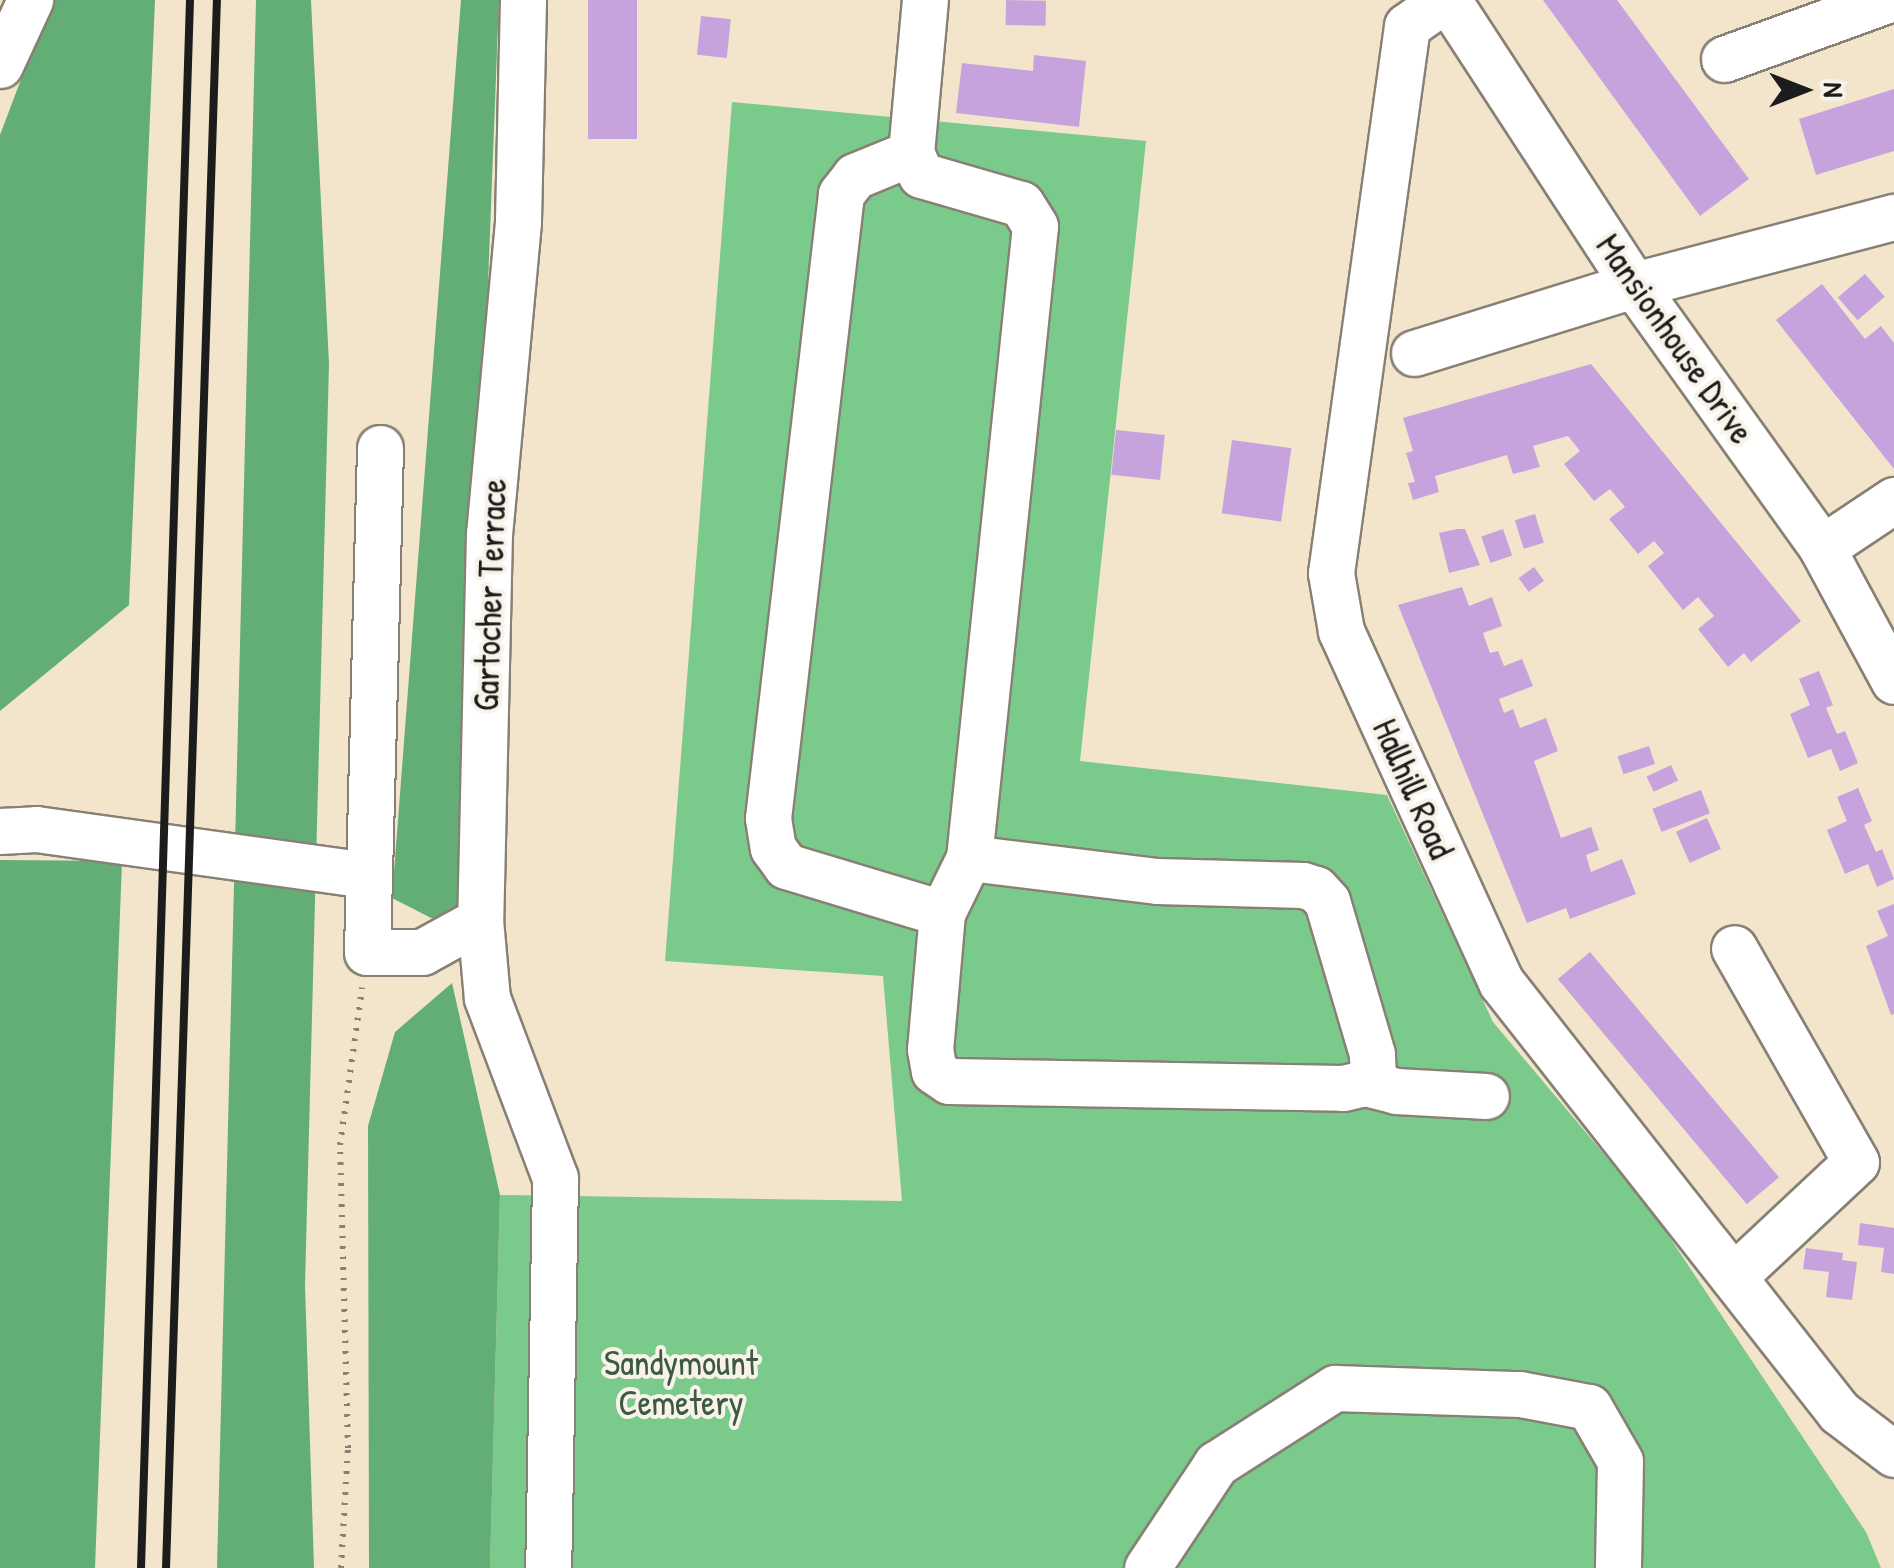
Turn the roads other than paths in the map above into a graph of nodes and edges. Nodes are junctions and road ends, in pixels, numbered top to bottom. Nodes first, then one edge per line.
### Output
1 (523, 0) edge
2 (925, 0) edge
3 (1446, 0) edge
4 (1887, 0) edge
5 (28, 1) edge
6 (1724, 59) dead end
7 (0, 65) edge
8 (911, 153) junction
9 (1894, 218) edge
10 (1634, 285) junction
11 (1414, 354) dead end
12 (380, 448) dead end
13 (1894, 500) edge
14 (1822, 548) junction
15 (1894, 681) edge
16 (0, 831) edge
17 (969, 858) junction
18 (369, 875) junction
19 (942, 913) junction
20 (480, 920) junction
21 (1734, 948) dead end
22 (1365, 1084) junction
23 (1486, 1096) dead end
24 (1734, 1277) junction
25 (1894, 1454) edge
26 (548, 1568) edge
27 (1147, 1568) edge
28 (1618, 1568) edge

1 - 20 street, Gartocher Terrace
2 - 8 street
3 - 10 street, Mansionhouse Drive
3 - 24 street, Hallhill Road
4 - 6 street
5 - 7 street
8 - 17 street
8 - 19 street
9 - 10 street
10 - 11 street
10 - 14 street, Mansionhouse Drive
12 - 18 street
13 - 14 street
14 - 15 street, Mansionhouse Drive
16 - 18 street
17 - 19 street
17 - 22 street
18 - 20 street
19 - 22 street
20 - 26 street, Gartocher Terrace
21 - 24 street
22 - 23 street
24 - 25 street, Hallhill Road
27 - 28 street

